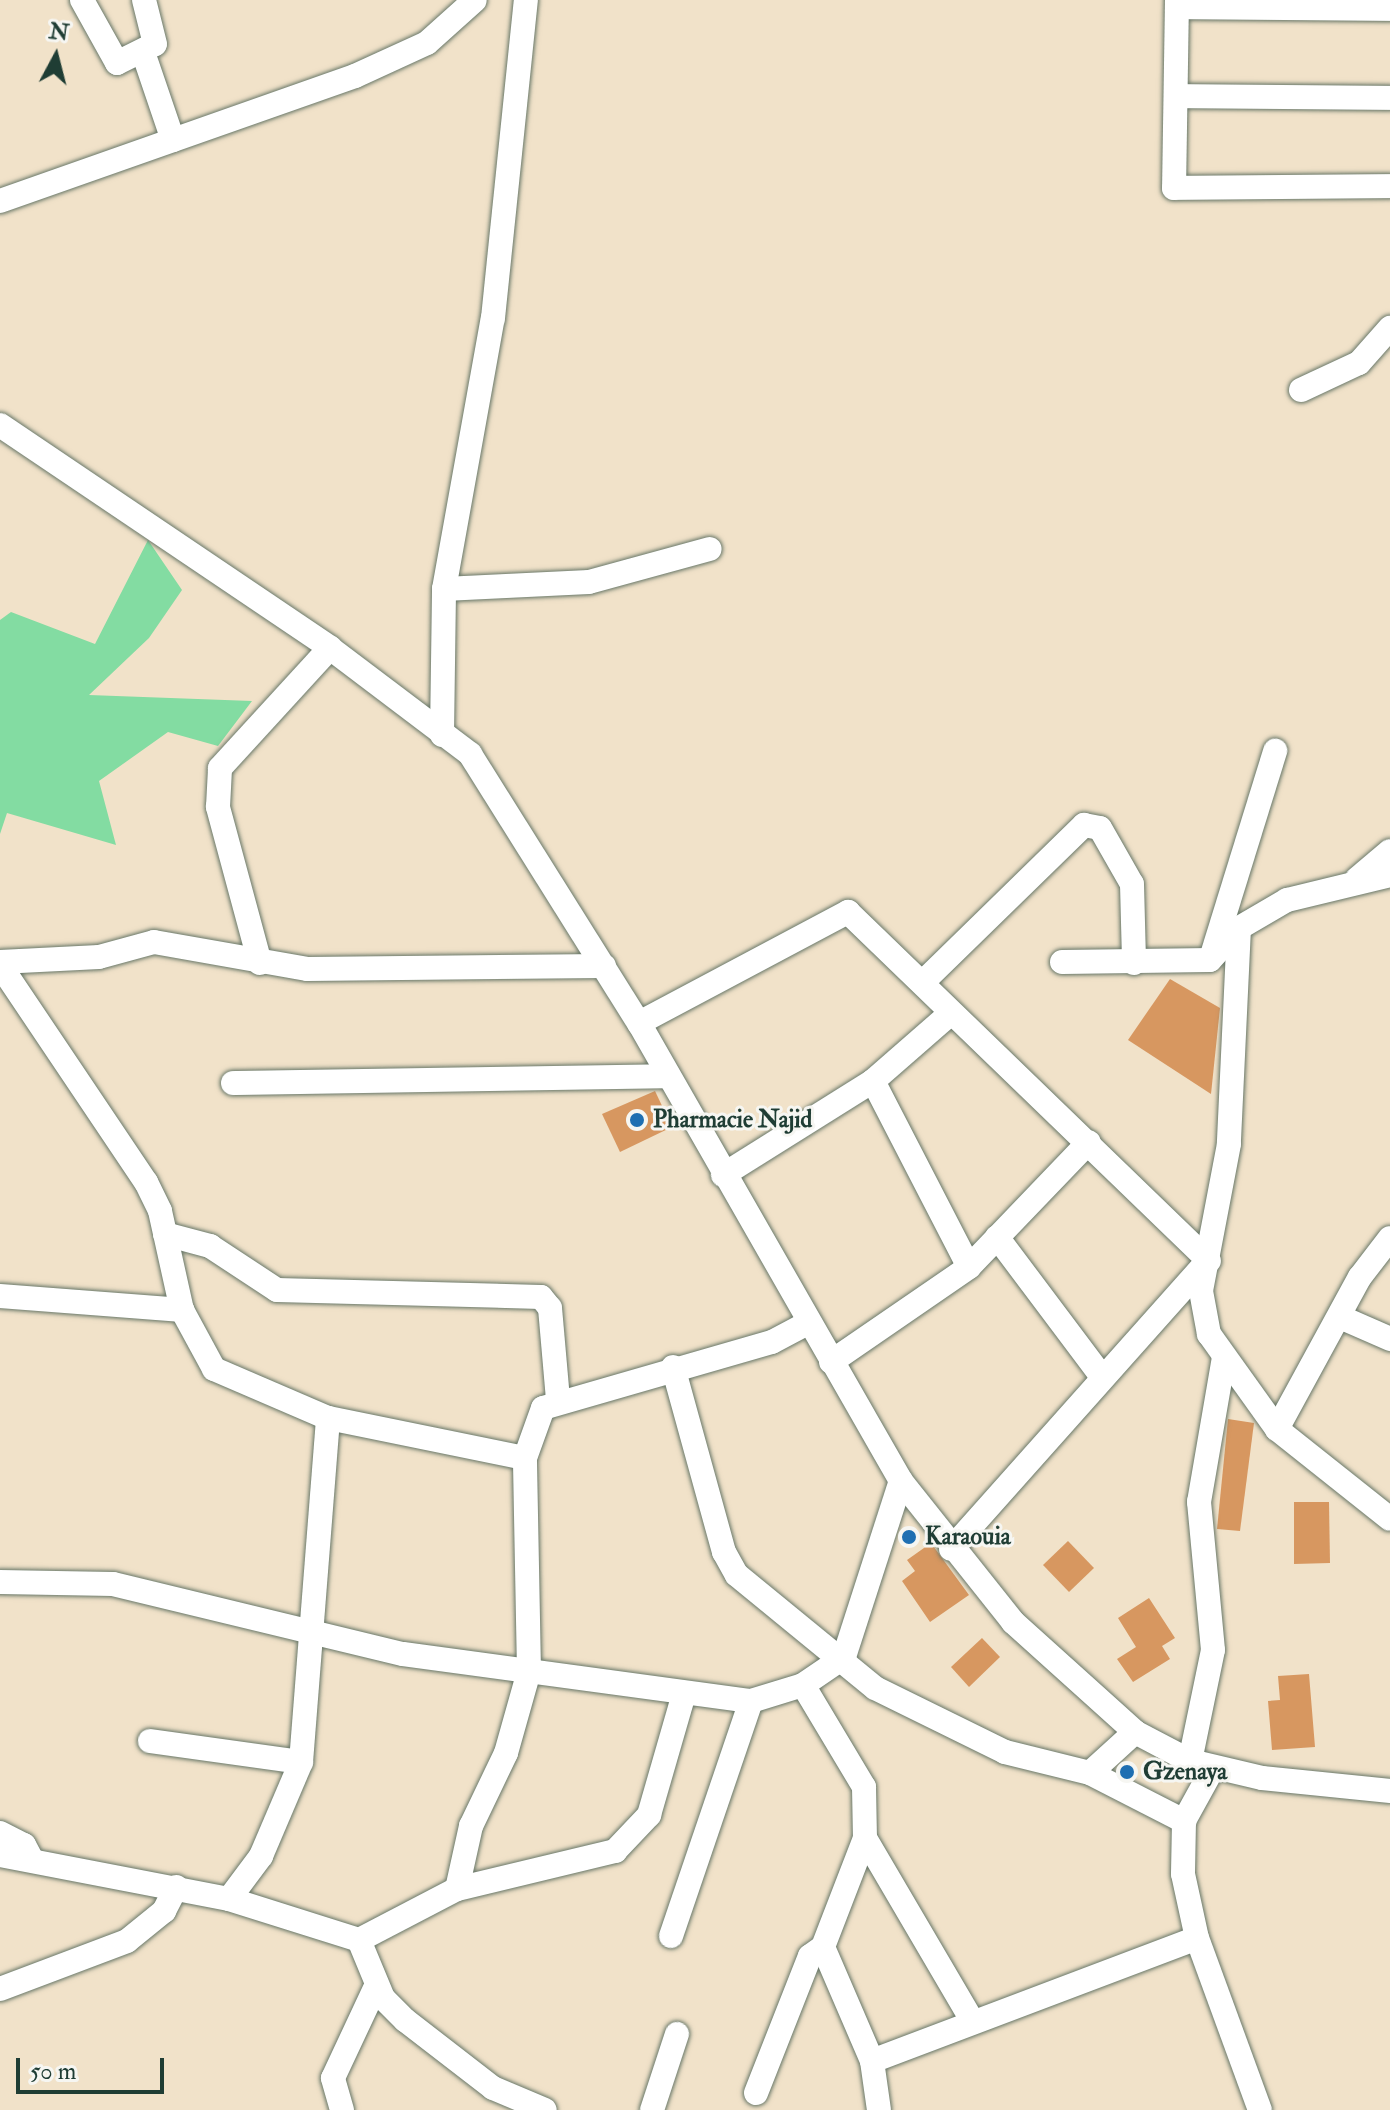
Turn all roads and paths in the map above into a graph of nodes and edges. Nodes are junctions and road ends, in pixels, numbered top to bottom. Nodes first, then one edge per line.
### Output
1 (82, 0) edge
2 (144, 0) edge
3 (475, 0) edge
4 (526, 0) edge
5 (1177, 4) edge
6 (1390, 9) edge
7 (143, 52) junction
8 (1176, 96) junction
9 (1390, 98) edge
10 (173, 140) junction
11 (1390, 186) edge
12 (0, 201) edge
13 (1390, 328) edge
14 (1301, 390) dead end
15 (0, 425) edge
16 (710, 549) dead end
17 (444, 589) junction
18 (330, 648) junction
19 (442, 735) junction
20 (1275, 751) dead end
21 (1390, 851) edge
22 (1390, 875) edge
23 (1357, 879) junction
24 (1239, 928) junction
25 (1210, 960) junction
26 (1062, 962) dead end
27 (260, 963) junction
28 (1134, 963) junction
29 (0, 964) edge
30 (604, 966) junction
31 (923, 982) junction
32 (951, 1013) junction
33 (639, 1023) junction
34 (668, 1076) junction
35 (873, 1081) junction
36 (233, 1083) dead end
37 (1089, 1142) junction
38 (723, 1175) junction
39 (165, 1234) junction
40 (1388, 1235) edge
41 (997, 1237) junction
42 (1209, 1261) junction
43 (969, 1267) junction
44 (0, 1296) edge
45 (182, 1310) junction
46 (1340, 1317) junction
47 (807, 1323) junction
48 (1390, 1339) edge
49 (1224, 1357) junction
50 (831, 1362) junction
51 (673, 1367) junction
52 (1103, 1378) junction
53 (558, 1399) junction
54 (328, 1418) junction
55 (1277, 1429) junction
56 (525, 1458) junction
57 (901, 1481) junction
58 (1390, 1519) edge
59 (951, 1549) junction
60 (0, 1582) edge
61 (312, 1632) junction
62 (844, 1657) junction
63 (529, 1671) junction
64 (803, 1685) junction
65 (684, 1694) junction
66 (751, 1701) junction
67 (1135, 1732) junction
68 (150, 1741) dead end
69 (301, 1762) junction
70 (1201, 1766) junction
71 (1090, 1773) junction
72 (1390, 1791) edge
73 (1184, 1821) junction
74 (0, 1833) edge
75 (865, 1838) junction
76 (0, 1855) edge
77 (31, 1858) junction
78 (176, 1887) junction
79 (457, 1889) junction
80 (229, 1899) junction
81 (671, 1936) dead end
82 (1197, 1938) junction
83 (359, 1940) junction
84 (823, 1947) junction
85 (376, 1986) junction
86 (0, 1989) edge
87 (973, 2022) junction
88 (677, 2034) dead end
89 (872, 2061) junction
90 (756, 2093) dead end
91 (342, 2110) edge
92 (545, 2110) edge
93 (652, 2110) edge
94 (879, 2110) edge
95 (1260, 2110) edge

1 - 7 street
2 - 7 street
3 - 10 street
4 - 17 street
5 - 6 street
5 - 8 street
7 - 10 street
8 - 9 street
8 - 11 street
10 - 12 street
13 - 14 street
15 - 18 street
16 - 17 street
17 - 19 street
18 - 19 street
18 - 27 street
19 - 30 street
20 - 25 street
21 - 23 street
22 - 23 street
23 - 24 street
24 - 25 street
24 - 42 street
25 - 28 street
26 - 28 street
27 - 29 street
27 - 30 street
28 - 31 street
29 - 39 street
30 - 33 street
31 - 32 street
31 - 33 street
32 - 35 street
32 - 37 street
33 - 34 street
34 - 36 street
34 - 38 street
35 - 38 street
35 - 43 street
37 - 41 street
37 - 42 street
38 - 47 street
39 - 45 street
39 - 53 street
40 - 46 street
41 - 43 street
41 - 52 street
42 - 49 street
42 - 52 street
43 - 50 street
44 - 45 street
45 - 54 street
46 - 48 street
46 - 55 street
47 - 50 street
47 - 51 street
49 - 55 street
49 - 70 street
50 - 57 street
51 - 53 street
51 - 62 street
52 - 59 street
53 - 56 street
54 - 56 street
54 - 61 street
55 - 58 street
56 - 63 street
57 - 59 street
57 - 62 street
59 - 67 street
60 - 61 street
61 - 63 street
61 - 69 street
62 - 64 street
62 - 71 street
63 - 65 street
63 - 79 street
64 - 66 street
64 - 75 street
65 - 66 street
65 - 79 street
66 - 81 street
67 - 70 street
67 - 71 street
68 - 69 street
69 - 80 street
70 - 72 street
70 - 73 street
71 - 73 street
73 - 82 street
74 - 77 street
75 - 84 street
75 - 87 street
76 - 77 street
77 - 78 street
78 - 80 street
78 - 86 street
79 - 83 street
80 - 83 street
82 - 87 street
82 - 95 street
83 - 85 street
84 - 89 street
84 - 90 street
85 - 91 street
85 - 92 street
87 - 89 street
88 - 93 street
89 - 94 street

